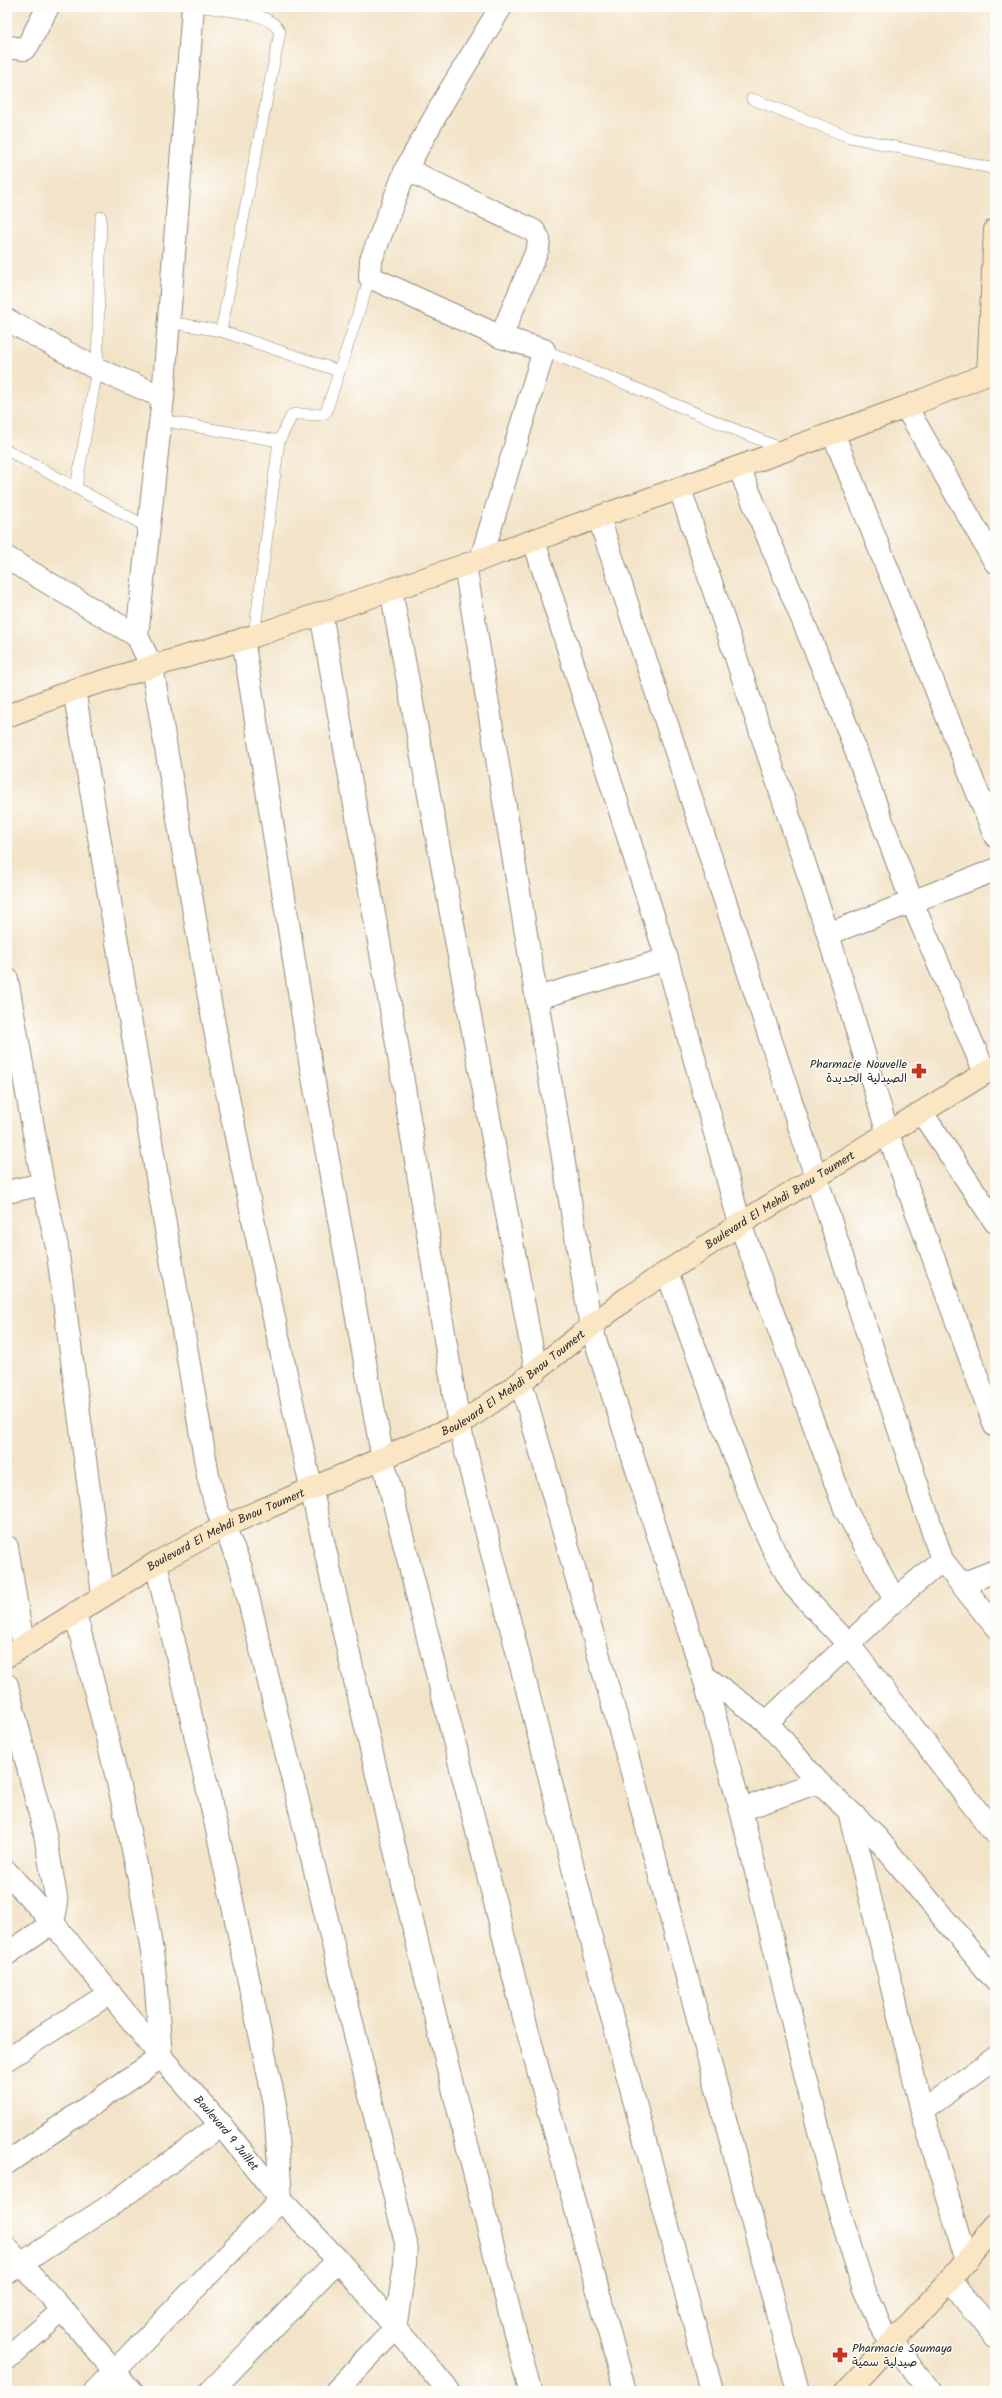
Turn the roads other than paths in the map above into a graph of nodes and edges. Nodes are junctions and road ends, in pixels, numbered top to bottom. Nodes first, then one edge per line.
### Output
1 (48, 7) edge
2 (193, 7) edge
3 (205, 7) edge
4 (501, 7) edge
5 (7, 47) edge
6 (752, 99) dead end
7 (406, 169) junction
8 (995, 170) edge
9 (101, 217) dead end
10 (995, 230) edge
11 (370, 277) junction
12 (7, 320) edge
13 (169, 322) junction
14 (221, 331) junction
15 (501, 337) junction
16 (544, 350) junction
17 (97, 369) junction
18 (339, 371) junction
19 (993, 377) edge
20 (163, 397) junction
21 (906, 407) junction
22 (160, 420) junction
23 (833, 434) junction
24 (279, 441) junction
25 (7, 450) edge
26 (785, 451) junction
27 (738, 468) junction
28 (76, 488) junction
29 (680, 489) junction
30 (599, 518) junction
31 (149, 528) junction
32 (534, 541) junction
33 (7, 558) edge
34 (473, 562) junction
35 (995, 562) edge
36 (391, 590) junction
37 (321, 613) junction
38 (137, 636) junction
39 (248, 637) junction
40 (152, 667) junction
41 (74, 690) junction
42 (7, 716) edge
43 (995, 836) edge
44 (995, 870) edge
45 (912, 902) junction
46 (828, 934) junction
47 (667, 959) junction
48 (7, 979) edge
49 (538, 998) junction
50 (990, 1070) edge
51 (922, 1113) junction
52 (888, 1134) junction
53 (816, 1178) junction
54 (43, 1184) junction
55 (7, 1192) edge
56 (995, 1222) edge
57 (740, 1224) junction
58 (667, 1272) junction
59 (591, 1326) junction
60 (528, 1376) junction
61 (459, 1425) junction
62 (995, 1426) edge
63 (383, 1460) junction
64 (310, 1489) junction
65 (225, 1526) junction
66 (7, 1547) edge
67 (942, 1560) junction
68 (156, 1564) junction
69 (995, 1571) edge
70 (962, 1584) junction
71 (103, 1596) junction
72 (895, 1600) junction
73 (74, 1613) junction
74 (995, 1626) edge
75 (850, 1646) junction
76 (15, 1650) edge
77 (703, 1675) junction
78 (7, 1685) edge
79 (767, 1722) junction
80 (818, 1782) junction
81 (741, 1810) junction
82 (849, 1811) junction
83 (995, 1834) edge
84 (7, 1872) edge
85 (53, 1923) junction
86 (7, 1954) edge
87 (995, 1980) edge
88 (110, 1993) junction
89 (161, 2057) junction
90 (995, 2058) edge
91 (7, 2059) edge
92 (922, 2111) junction
93 (221, 2125) junction
94 (7, 2163) edge
95 (281, 2200) junction
96 (995, 2227) edge
97 (338, 2260) junction
98 (12, 2261) edge
99 (967, 2261) junction
100 (952, 2280) junction
101 (63, 2310) junction
102 (395, 2329) junction
103 (995, 2337) edge
104 (891, 2342) junction
105 (7, 2359) edge
106 (115, 2372) junction
107 (95, 2391) edge
108 (131, 2391) edge
109 (212, 2391) edge
110 (336, 2391) edge
111 (449, 2391) edge
112 (530, 2391) edge
113 (624, 2391) edge
114 (712, 2391) edge
115 (798, 2391) edge
116 (847, 2391) edge
117 (929, 2391) edge

1 - 5 street
2 - 13 street
3 - 14 lane
4 - 7 street
6 - 8 lane
7 - 11 street
7 - 15 street
9 - 17 lane
10 - 19 street
11 - 15 street
11 - 18 lane
12 - 17 street
13 - 14 lane
13 - 20 street
14 - 18 lane
15 - 16 street
16 - 26 lane
16 - 34 street
17 - 20 street
17 - 28 lane
18 - 24 lane
19 - 21 street
20 - 22 street
21 - 23 street
21 - 35 street
22 - 24 lane
22 - 31 street
23 - 26 street
23 - 43 street
24 - 39 lane
25 - 28 lane
26 - 27 street
27 - 29 street
27 - 45 street
28 - 31 lane
29 - 30 street
29 - 46 street
30 - 32 street
30 - 53 street
31 - 38 street
32 - 34 street
32 - 47 street
33 - 38 street
34 - 36 street
34 - 49 street
36 - 37 street
36 - 60 street
37 - 39 street
37 - 61 street
38 - 40 street
39 - 40 street
39 - 63 street
40 - 41 street
40 - 64 street
41 - 42 street
41 - 65 street
44 - 45 street
45 - 46 street
45 - 50 street
46 - 52 street
47 - 49 street
47 - 57 street
48 - 54 street
49 - 59 street
50 - 51 street, Boulevard El Mehdi Bnou Toumert
51 - 52 street, Boulevard El Mehdi Bnou Toumert
51 - 56 street
52 - 53 street, Boulevard El Mehdi Bnou Toumert
52 - 62 street
53 - 57 street, Boulevard El Mehdi Bnou Toumert
53 - 67 street
54 - 55 street
54 - 71 street
57 - 58 street, Boulevard El Mehdi Bnou Toumert
57 - 72 street
58 - 59 street, Boulevard El Mehdi Bnou Toumert
58 - 75 street
59 - 60 street, Boulevard El Mehdi Bnou Toumert
59 - 77 street
60 - 61 street, Boulevard El Mehdi Bnou Toumert
60 - 115 street
61 - 63 street, Boulevard El Mehdi Bnou Toumert
61 - 114 street
63 - 64 street, Boulevard El Mehdi Bnou Toumert
63 - 113 street
64 - 65 street, Boulevard El Mehdi Bnou Toumert
64 - 112 street
65 - 68 street, Boulevard El Mehdi Bnou Toumert
65 - 102 street
66 - 76 street
67 - 70 street
67 - 72 street
68 - 71 street, Boulevard El Mehdi Bnou Toumert
68 - 95 street
69 - 70 street
70 - 74 street
71 - 73 street, Boulevard El Mehdi Bnou Toumert
72 - 75 street
73 - 76 street, Boulevard El Mehdi Bnou Toumert
73 - 89 street
75 - 79 street
75 - 83 street
77 - 79 street
77 - 81 street
78 - 85 street
79 - 80 street
80 - 81 street
80 - 82 street
81 - 104 street
82 - 87 street
82 - 92 street
84 - 85 street, Boulevard 9 Juillet
85 - 86 street
85 - 88 street, Boulevard 9 Juillet
88 - 89 street, Boulevard 9 Juillet
88 - 91 street
89 - 93 street, Boulevard 9 Juillet
89 - 94 street
90 - 92 street
92 - 99 street
93 - 95 street, Boulevard 9 Juillet
93 - 98 street
95 - 97 street, Boulevard 9 Juillet
95 - 106 street
96 - 99 street
97 - 102 street, Boulevard 9 Juillet
97 - 109 street
98 - 101 street
99 - 100 street
100 - 103 street
100 - 104 street
101 - 105 street
101 - 106 street
102 - 110 street
102 - 111 street, Boulevard 9 Juillet
104 - 116 street
104 - 117 street
106 - 107 street
106 - 108 street

